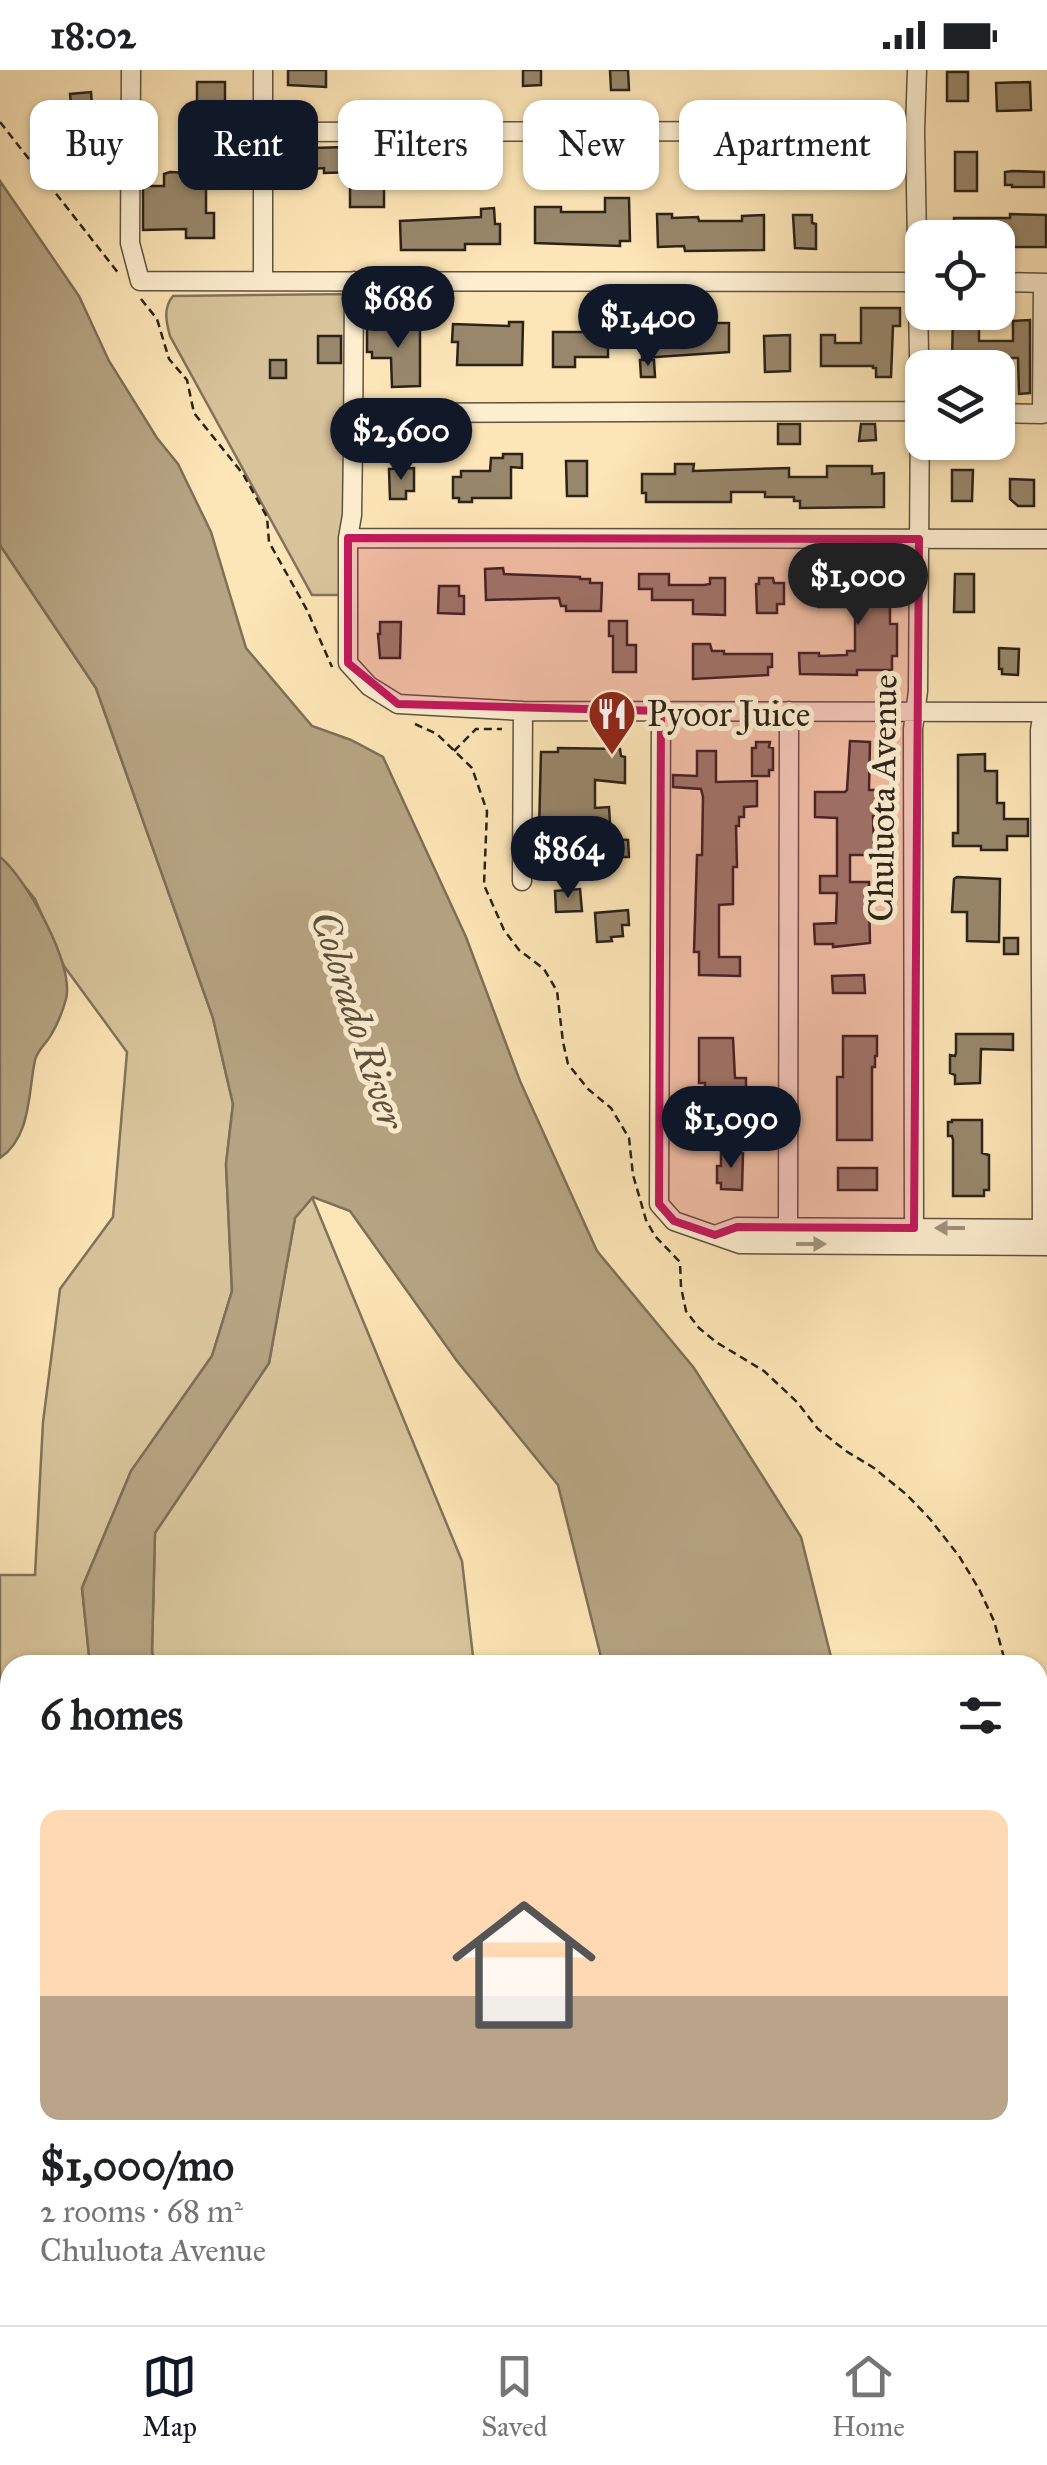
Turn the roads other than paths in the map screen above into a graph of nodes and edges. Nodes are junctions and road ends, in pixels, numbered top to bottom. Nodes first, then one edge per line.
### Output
1 (131, 70) edge
2 (264, 70) edge
3 (916, 70) edge
4 (264, 100) edge
5 (915, 131) junction
6 (318, 132) edge
7 (263, 190) edge
8 (919, 220) edge
9 (263, 280) junction
10 (354, 281) junction
11 (905, 282) edge
12 (1015, 282) edge
13 (1045, 282) edge
14 (905, 411) edge
15 (354, 413) junction
16 (1015, 413) edge
17 (920, 460) edge
18 (348, 538) junction
19 (919, 539) junction
20 (1047, 539) edge
21 (661, 711) junction
22 (790, 711) junction
23 (916, 712) junction
24 (1045, 712) edge
25 (523, 720) junction
26 (522, 881) dead end
27 (788, 1227) junction
28 (914, 1228) junction
29 (715, 1234) junction
30 (1045, 1234) edge

1 - 9 street
2 - 4 street
3 - 5 street, Chuluota Avenue
5 - 6 street
5 - 8 street, Chuluota Avenue
7 - 9 street
9 - 10 street
10 - 11 street
10 - 15 street
12 - 13 street
13 - 16 street
14 - 15 street
15 - 18 street
17 - 19 street, Chuluota Avenue
18 - 19 street
18 - 25 street
19 - 20 street
19 - 23 street, Chuluota Avenue
21 - 22 street
21 - 25 street
21 - 29 street
22 - 23 street
22 - 27 street
23 - 24 street
23 - 28 street, Chuluota Avenue
24 - 30 street
25 - 26 street
27 - 28 street
27 - 29 street
30 -> 28 street
29 -> 30 street

